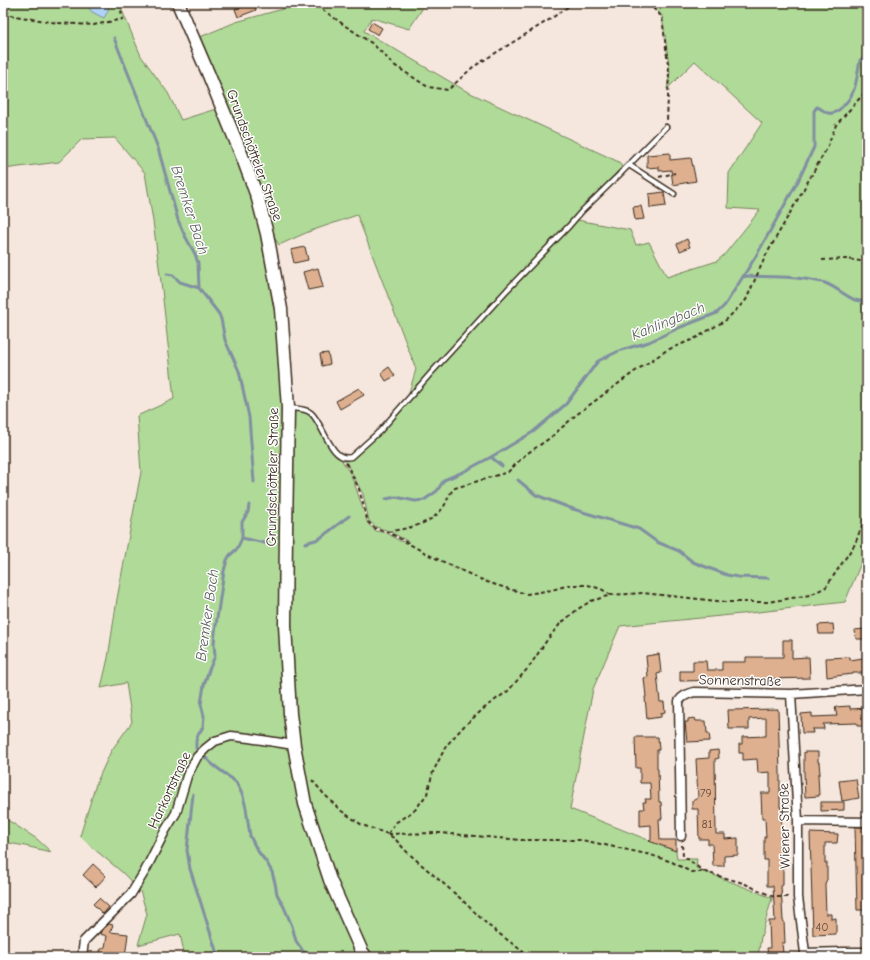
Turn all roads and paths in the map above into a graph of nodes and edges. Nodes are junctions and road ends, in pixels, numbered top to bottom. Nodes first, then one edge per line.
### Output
1 (119, 3) edge
2 (178, 3) edge
3 (320, 3) edge
4 (573, 3) edge
5 (648, 3) edge
6 (3, 14) edge
7 (867, 90) edge
8 (666, 127) joint
9 (629, 165) junction
10 (675, 173) dead end
11 (650, 178) junction
12 (674, 194) dead end
13 (822, 260) dead end
14 (867, 262) edge
15 (288, 408) junction
16 (343, 458) junction
17 (867, 512) edge
18 (388, 532) junction
19 (611, 595) junction
20 (867, 689) edge
21 (790, 694) junction
22 (294, 745) junction
23 (310, 777) dead end
24 (798, 821) junction
25 (867, 822) edge
26 (388, 834) junction
27 (682, 836) joint
28 (705, 872) junction
29 (798, 897) junction
30 (867, 952) edge
31 (804, 955) edge
32 (82, 957) edge
33 (366, 957) edge
34 (530, 957) edge

1 - 6 path
2 - 15 main road, Grundschötteler Straße
3 - 4 path
5 - 8 path
7 - 18 path
8 - 9 lane
9 - 11 lane
9 - 16 lane
10 - 11 path
11 - 12 lane
13 - 14 path
15 - 16 lane
15 - 22 main road, Grundschötteler Straße
16 - 18 path
17 - 19 path
18 - 19 path
19 - 26 path
20 - 21 street, Sonnenstraße
21 - 24 street, Wiener Straße
21 - 27 street, Sonnenstraße
22 - 32 street, Harkortstraße
22 - 33 main road, Grundschötteler Straße
23 - 26 path
24 - 25 street
24 - 29 street, Wiener Straße
26 - 28 path
26 - 34 path
27 - 28 path
28 - 29 path
29 - 31 street, Wiener Straße
30 - 31 street

